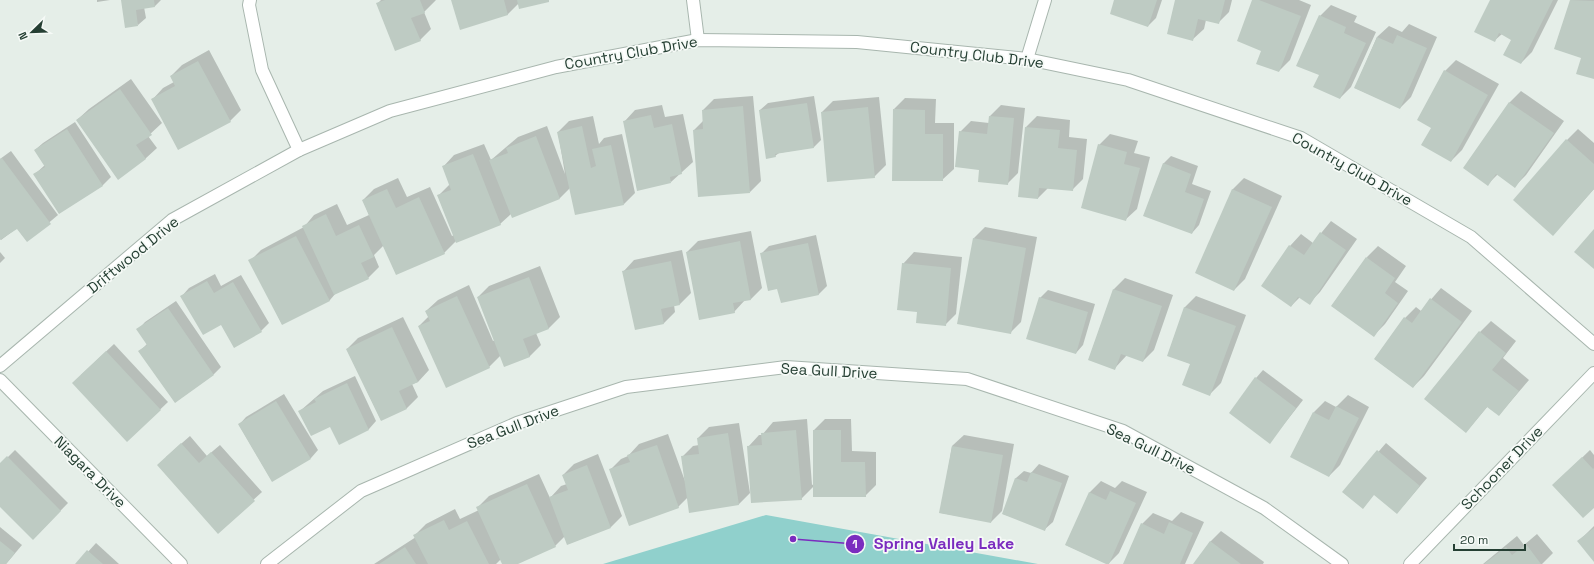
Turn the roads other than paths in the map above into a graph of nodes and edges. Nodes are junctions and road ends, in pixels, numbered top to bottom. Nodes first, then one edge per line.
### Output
1 (250, 0) edge
2 (693, 0) edge
3 (1046, 0) edge
4 (698, 40) junction
5 (1027, 59) junction
6 (298, 150) junction
7 (1594, 344) edge
8 (0, 366) edge
9 (1594, 373) edge
10 (0, 380) edge
11 (181, 564) edge
12 (267, 564) edge
13 (1342, 564) edge
14 (1410, 564) edge

1 - 6 street
2 - 4 street
3 - 5 street
4 - 5 street, Country Club Drive
4 - 6 street, Country Club Drive
5 - 7 street, Country Club Drive
6 - 8 street, Driftwood Drive
9 - 14 street, Schooner Drive
10 - 11 street, Niagara Drive
12 - 13 street, Sea Gull Drive

